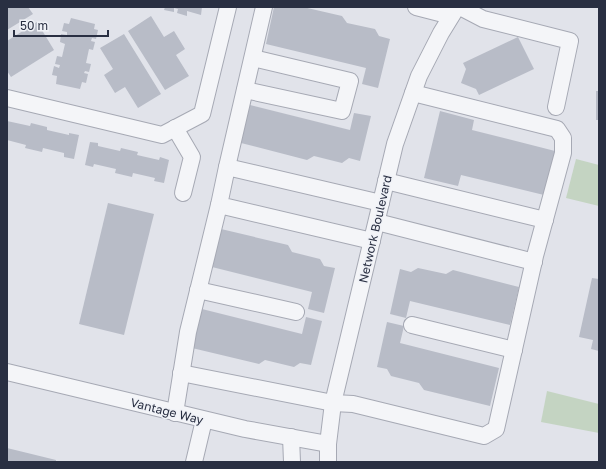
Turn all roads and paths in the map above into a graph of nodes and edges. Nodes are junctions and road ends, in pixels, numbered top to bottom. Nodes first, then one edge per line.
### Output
1 (228, 7) edge
2 (264, 7) edge
3 (416, 7) edge
4 (456, 10) edge
5 (253, 58) junction
6 (245, 90) junction
7 (413, 93) junction
8 (7, 98) edge
9 (556, 107) dead end
10 (175, 128) junction
11 (227, 167) junction
12 (386, 181) junction
13 (183, 193) dead end
14 (381, 203) junction
15 (219, 205) junction
16 (545, 220) junction
17 (376, 222) junction
18 (372, 241) junction
19 (534, 262) junction
20 (198, 290) junction
21 (296, 312) dead end
22 (412, 325) dead end
23 (514, 350) junction
24 (7, 372) edge
25 (181, 373) junction
26 (333, 403) junction
27 (175, 413) junction
28 (204, 420) junction
29 (291, 437) junction
30 (328, 444) junction
31 (194, 462) edge
32 (292, 462) edge
33 (328, 462) edge

1 - 10 street
2 - 5 street
3 - 4 street
4 - 7 street, Network Boulevard
4 - 9 street
5 - 6 street
5 - 6 street
6 - 11 street
7 - 12 street, Network Boulevard
7 - 16 street
8 - 10 street
10 - 13 street
11 - 14 street
11 - 15 street
12 - 14 street, Network Boulevard
12 - 16 street
14 - 17 street, Network Boulevard
15 - 18 street
15 - 20 street
16 - 19 street
17 - 18 street, Network Boulevard
17 - 19 street
18 - 26 street, Network Boulevard
19 - 23 street
20 - 21 street
20 - 25 street
22 - 23 street
23 - 26 street
24 - 27 street, Vantage Way
25 - 26 street
25 - 27 street
26 - 30 street, Network Boulevard
27 - 28 street, Vantage Way
28 - 29 street, Vantage Way
28 - 31 street
29 - 30 street, Vantage Way
29 - 32 street
30 - 33 street, Network Boulevard

